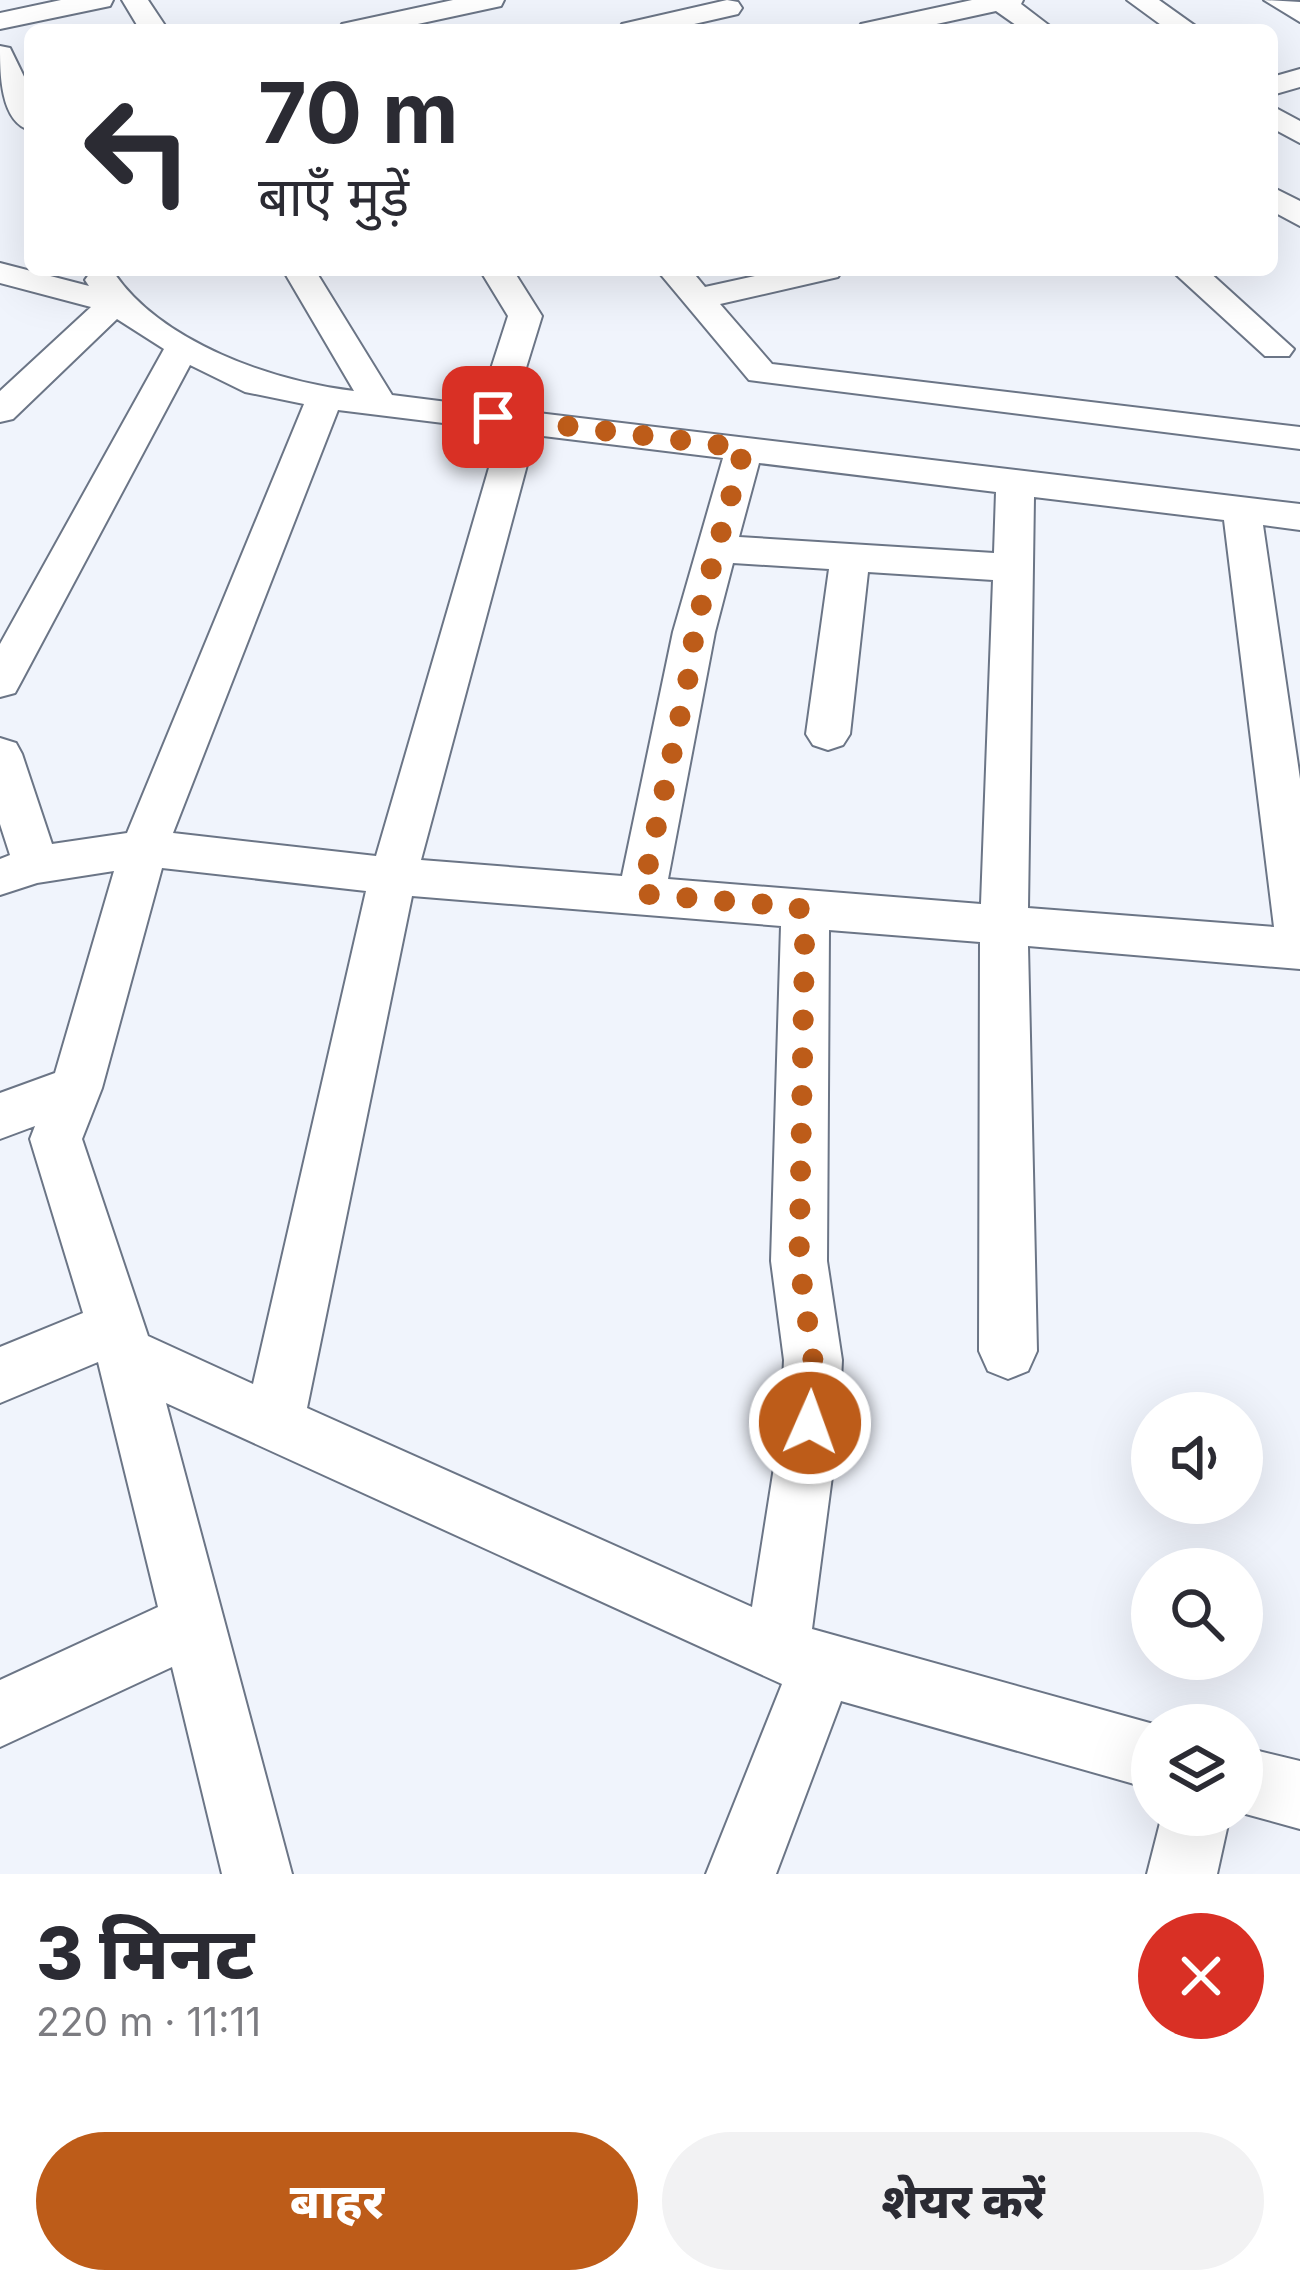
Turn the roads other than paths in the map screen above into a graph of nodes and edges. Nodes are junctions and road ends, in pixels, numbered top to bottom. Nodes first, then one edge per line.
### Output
1 (100, 0) edge
2 (491, 0) edge
3 (862, 0) edge
4 (1140, 0) edge
5 (1277, 0) edge
6 (1006, 1) edge
7 (723, 4) edge
8 (1300, 14) edge
9 (0, 21) edge
10 (380, 24) edge
11 (653, 24) edge
12 (883, 24) edge
13 (905, 24) edge
14 (1034, 24) edge
15 (1178, 24) edge
16 (0, 54) edge
17 (1278, 90) edge
18 (24, 108) edge
19 (1300, 134) edge
20 (24, 276) edge
21 (303, 276) edge
22 (501, 276) edge
23 (678, 276) edge
24 (799, 276) edge
25 (1194, 276) edge
26 (106, 286) edge
27 (697, 299) junction
28 (182, 347) junction
29 (1277, 349) dead end
30 (15, 378) edge
31 (325, 398) junction
32 (379, 403) junction
33 (0, 411) edge
34 (506, 420) junction
35 (1300, 438) edge
36 (744, 448) junction
37 (1015, 482) junction
38 (1242, 511) junction
39 (1300, 517) edge
40 (717, 549) junction
41 (850, 558) junction
42 (1013, 568) junction
43 (0, 682) edge
44 (827, 734) dead end
45 (0, 754) edge
46 (144, 848) junction
47 (18, 871) edge
48 (393, 876) junction
49 (642, 894) junction
50 (798, 907) junction
51 (1004, 924) junction
52 (1300, 948) edge
53 (76, 1088) junction
54 (0, 1116) edge
55 (120, 1341) junction
56 (1008, 1351) dead end
57 (0, 1375) edge
58 (274, 1423) junction
59 (194, 1624) junction
60 (800, 1658) junction
61 (0, 1714) edge
62 (1131, 1750) edge
63 (1263, 1785) edge
64 (1300, 1795) edge
65 (1191, 1836) edge
66 (256, 1874) edge
67 (741, 1874) edge
68 (1182, 1874) edge

1 - 9 street
2 - 10 street
3 - 12 street
4 - 15 street
5 - 8 street
6 - 13 street
6 - 14 street
7 - 11 street
16 - 18 street
17 - 19 street
20 - 26 street
21 - 32 street
22 - 34 street
23 - 27 street
24 - 27 street
25 - 29 street
26 - 28 street
26 - 30 street
27 - 35 street
28 - 31 street
28 - 43 street
30 - 33 street
31 - 32 street
31 - 46 street
32 - 34 street
34 - 36 street
34 - 48 street
36 - 37 street
36 - 40 street
37 - 38 street
37 - 42 street
38 - 39 street
38 - 52 street
40 - 41 street
40 - 49 street
41 - 42 street
41 - 44 street
42 - 51 street
45 - 47 street
46 - 47 street
46 - 48 street
46 - 53 street
48 - 49 street
48 - 58 street
49 - 50 street
50 - 51 street
50 - 60 street
51 - 52 street
51 - 56 street
53 - 54 street
53 - 55 street
55 - 57 street
55 - 58 street
55 - 59 street
58 - 60 street
59 - 61 street
59 - 66 street
60 - 62 street
60 - 67 street
63 - 64 street
65 - 68 street

